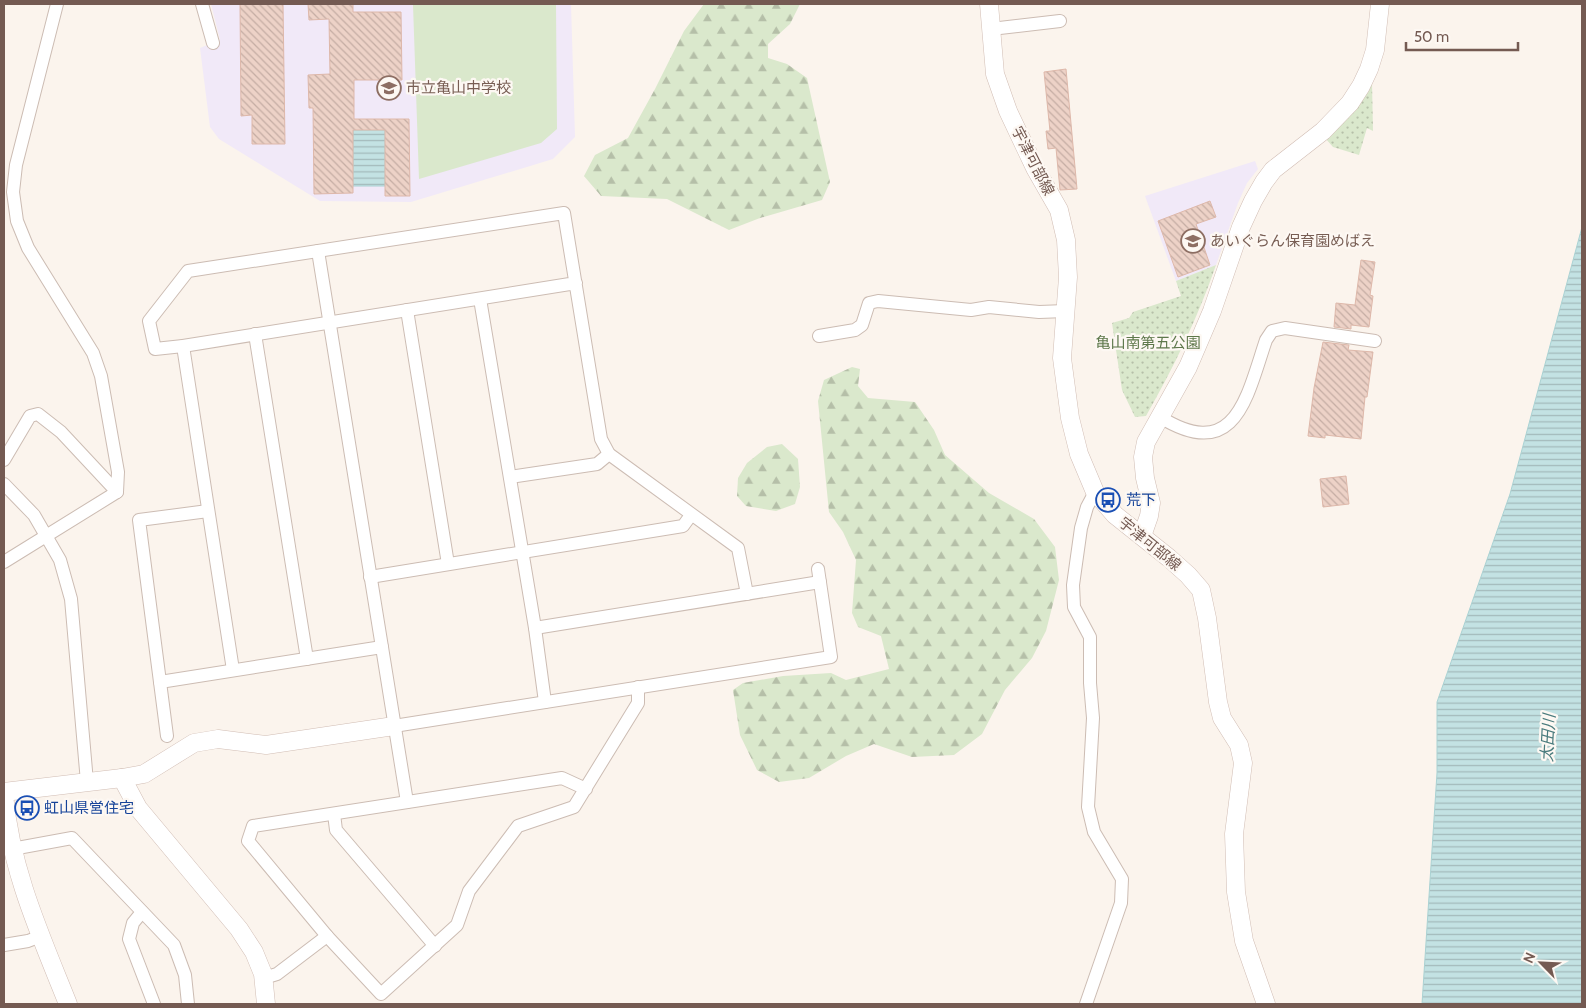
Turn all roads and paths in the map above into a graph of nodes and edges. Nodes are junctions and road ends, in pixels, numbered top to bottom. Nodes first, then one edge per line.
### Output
1 (57, 4) edge
2 (202, 4) edge
3 (989, 4) edge
4 (1380, 4) edge
5 (1060, 21) dead end
6 (991, 29) junction
7 (213, 43) dead end
8 (318, 251) junction
9 (576, 283) junction
10 (480, 299) junction
11 (407, 310) junction
12 (1066, 311) junction
13 (330, 322) junction
14 (255, 334) junction
15 (819, 336) dead end
16 (1375, 341) dead end
17 (183, 346) junction
18 (1160, 417) junction
19 (609, 454) junction
20 (4, 460) edge
21 (510, 477) junction
22 (4, 484) edge
23 (117, 492) junction
24 (1094, 492) junction
25 (208, 511) junction
26 (691, 515) junction
27 (46, 536) junction
28 (1142, 536) junction
29 (522, 552) junction
30 (4, 562) edge
31 (448, 564) junction
32 (818, 569) dead end
33 (370, 577) junction
34 (820, 582) junction
35 (747, 594) junction
36 (535, 628) junction
37 (382, 647) junction
38 (307, 659) junction
39 (233, 670) junction
40 (160, 682) junction
41 (638, 687) junction
42 (545, 702) junction
43 (394, 726) junction
44 (167, 736) dead end
45 (122, 778) junction
46 (87, 782) junction
47 (586, 789) junction
48 (4, 794) edge
49 (407, 802) junction
50 (334, 814) junction
51 (12, 849) junction
52 (142, 912) junction
53 (41, 936) junction
54 (326, 936) junction
55 (4, 945) edge
56 (435, 946) junction
57 (264, 978) junction
58 (66, 1004) edge
59 (154, 1004) edge
60 (188, 1004) edge
61 (266, 1004) edge
62 (1086, 1004) edge
63 (1266, 1004) edge

1 - 23 street
2 - 7 street
3 - 6 street, 宇津可部線
4 - 18 street
5 - 6 street
6 - 12 street, 宇津可部線
8 - 9 street
8 - 13 street
8 - 17 street
9 - 10 street
9 - 19 street
10 - 11 street
10 - 21 street
11 - 13 street
11 - 31 street
12 - 15 street
12 - 24 street, 宇津可部線
13 - 14 street
13 - 33 street
14 - 17 street
14 - 38 street
16 - 18 street
17 - 25 street
18 - 28 street
19 - 21 street
19 - 26 street
20 - 23 street
21 - 29 street
22 - 27 street
23 - 27 street
24 - 28 street, 宇津可部線
24 - 62 street
25 - 39 street
25 - 40 street
26 - 29 street
26 - 35 street
27 - 30 street
27 - 46 street
28 - 63 street, 宇津可部線
29 - 31 street
29 - 36 street
31 - 33 street
32 - 34 street
33 - 37 street
34 - 35 street
34 - 41 street
35 - 36 street
36 - 42 street
37 - 38 street
37 - 43 street
38 - 39 street
39 - 40 street
40 - 44 street
41 - 42 street
41 - 47 street
42 - 43 street
43 - 45 street
43 - 49 street
45 - 46 street
45 - 57 street
46 - 48 street
47 - 49 street
47 - 56 street
48 - 51 street
49 - 50 street
50 - 54 street
50 - 56 street
51 - 52 street
51 - 53 street
52 - 59 street
52 - 60 street
53 - 55 street
53 - 58 street
54 - 56 street
54 - 57 street
57 - 61 street

